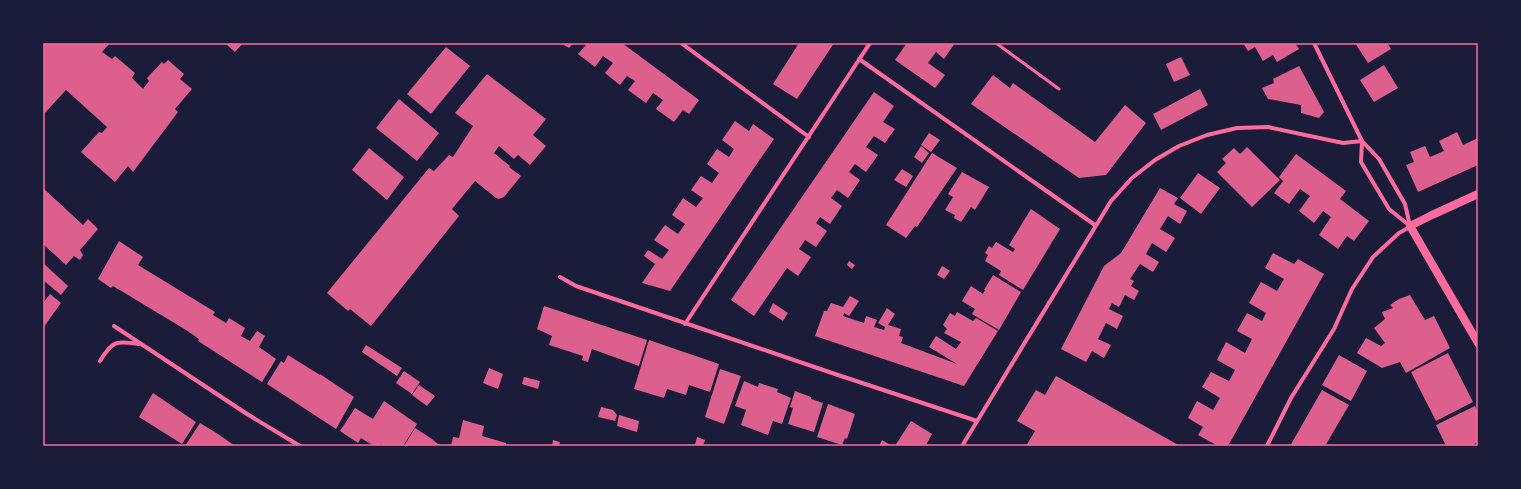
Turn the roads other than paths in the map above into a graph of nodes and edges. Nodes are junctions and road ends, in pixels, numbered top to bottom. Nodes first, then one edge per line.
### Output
1 (681, 43) edge
2 (870, 43) edge
3 (996, 43) edge
4 (1314, 43) edge
5 (859, 59) junction
6 (1059, 89) dead end
7 (809, 137) junction
8 (1362, 141) junction
9 (1478, 194) edge
10 (1095, 226) junction
11 (1410, 226) junction
12 (560, 277) dead end
13 (685, 324) junction
14 (114, 326) dead end
15 (1478, 343) edge
16 (142, 345) junction
17 (100, 361) dead end
18 (977, 421) junction
19 (300, 446) edge
20 (962, 446) edge
21 (1266, 446) edge

1 - 7 street
2 - 5 street
3 - 6 lane
4 - 8 street
5 - 7 street
5 - 10 street
7 - 13 street
8 - 10 street
8 - 11 street
8 - 11 street
9 - 11 main road
10 - 18 street
11 - 15 main road
11 - 21 street
12 - 13 street
13 - 18 street
14 - 16 street
16 - 17 street
16 - 19 street
18 - 20 street

